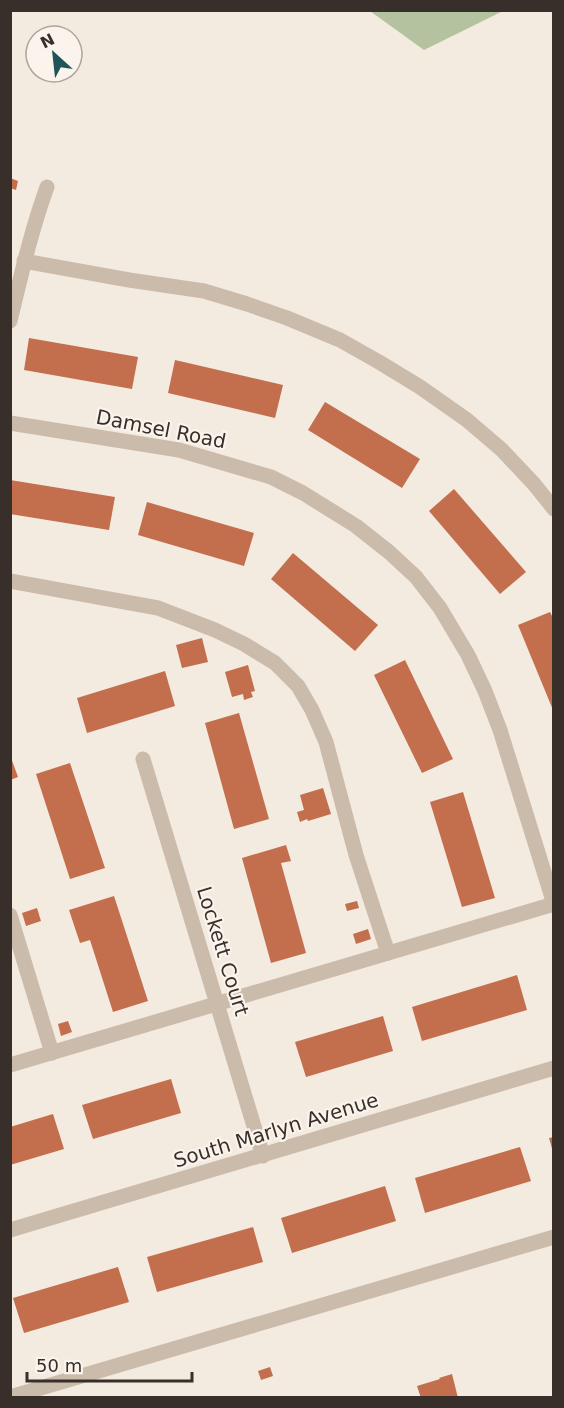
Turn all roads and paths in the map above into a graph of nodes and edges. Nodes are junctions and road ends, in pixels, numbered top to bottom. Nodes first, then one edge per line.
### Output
1 (47, 187) dead end
2 (24, 261) junction
3 (10, 321) edge
4 (10, 423) edge
5 (554, 509) edge
6 (10, 581) edge
7 (143, 759) dead end
8 (554, 904) edge
9 (10, 915) edge
10 (388, 953) junction
11 (217, 1005) junction
12 (52, 1053) junction
13 (10, 1065) edge
14 (554, 1068) edge
15 (263, 1156) junction
16 (10, 1230) edge
17 (554, 1236) edge
18 (10, 1397) edge

1 - 2 street
2 - 3 street
2 - 5 street
4 - 8 street, Damsel Road
6 - 10 street
7 - 11 street, Lockett Court
8 - 10 street
9 - 12 street
10 - 11 street
11 - 12 street
11 - 15 street, Lockett Court
12 - 13 street
14 - 15 street, South Marlyn Avenue
15 - 16 street, South Marlyn Avenue
17 - 18 street

